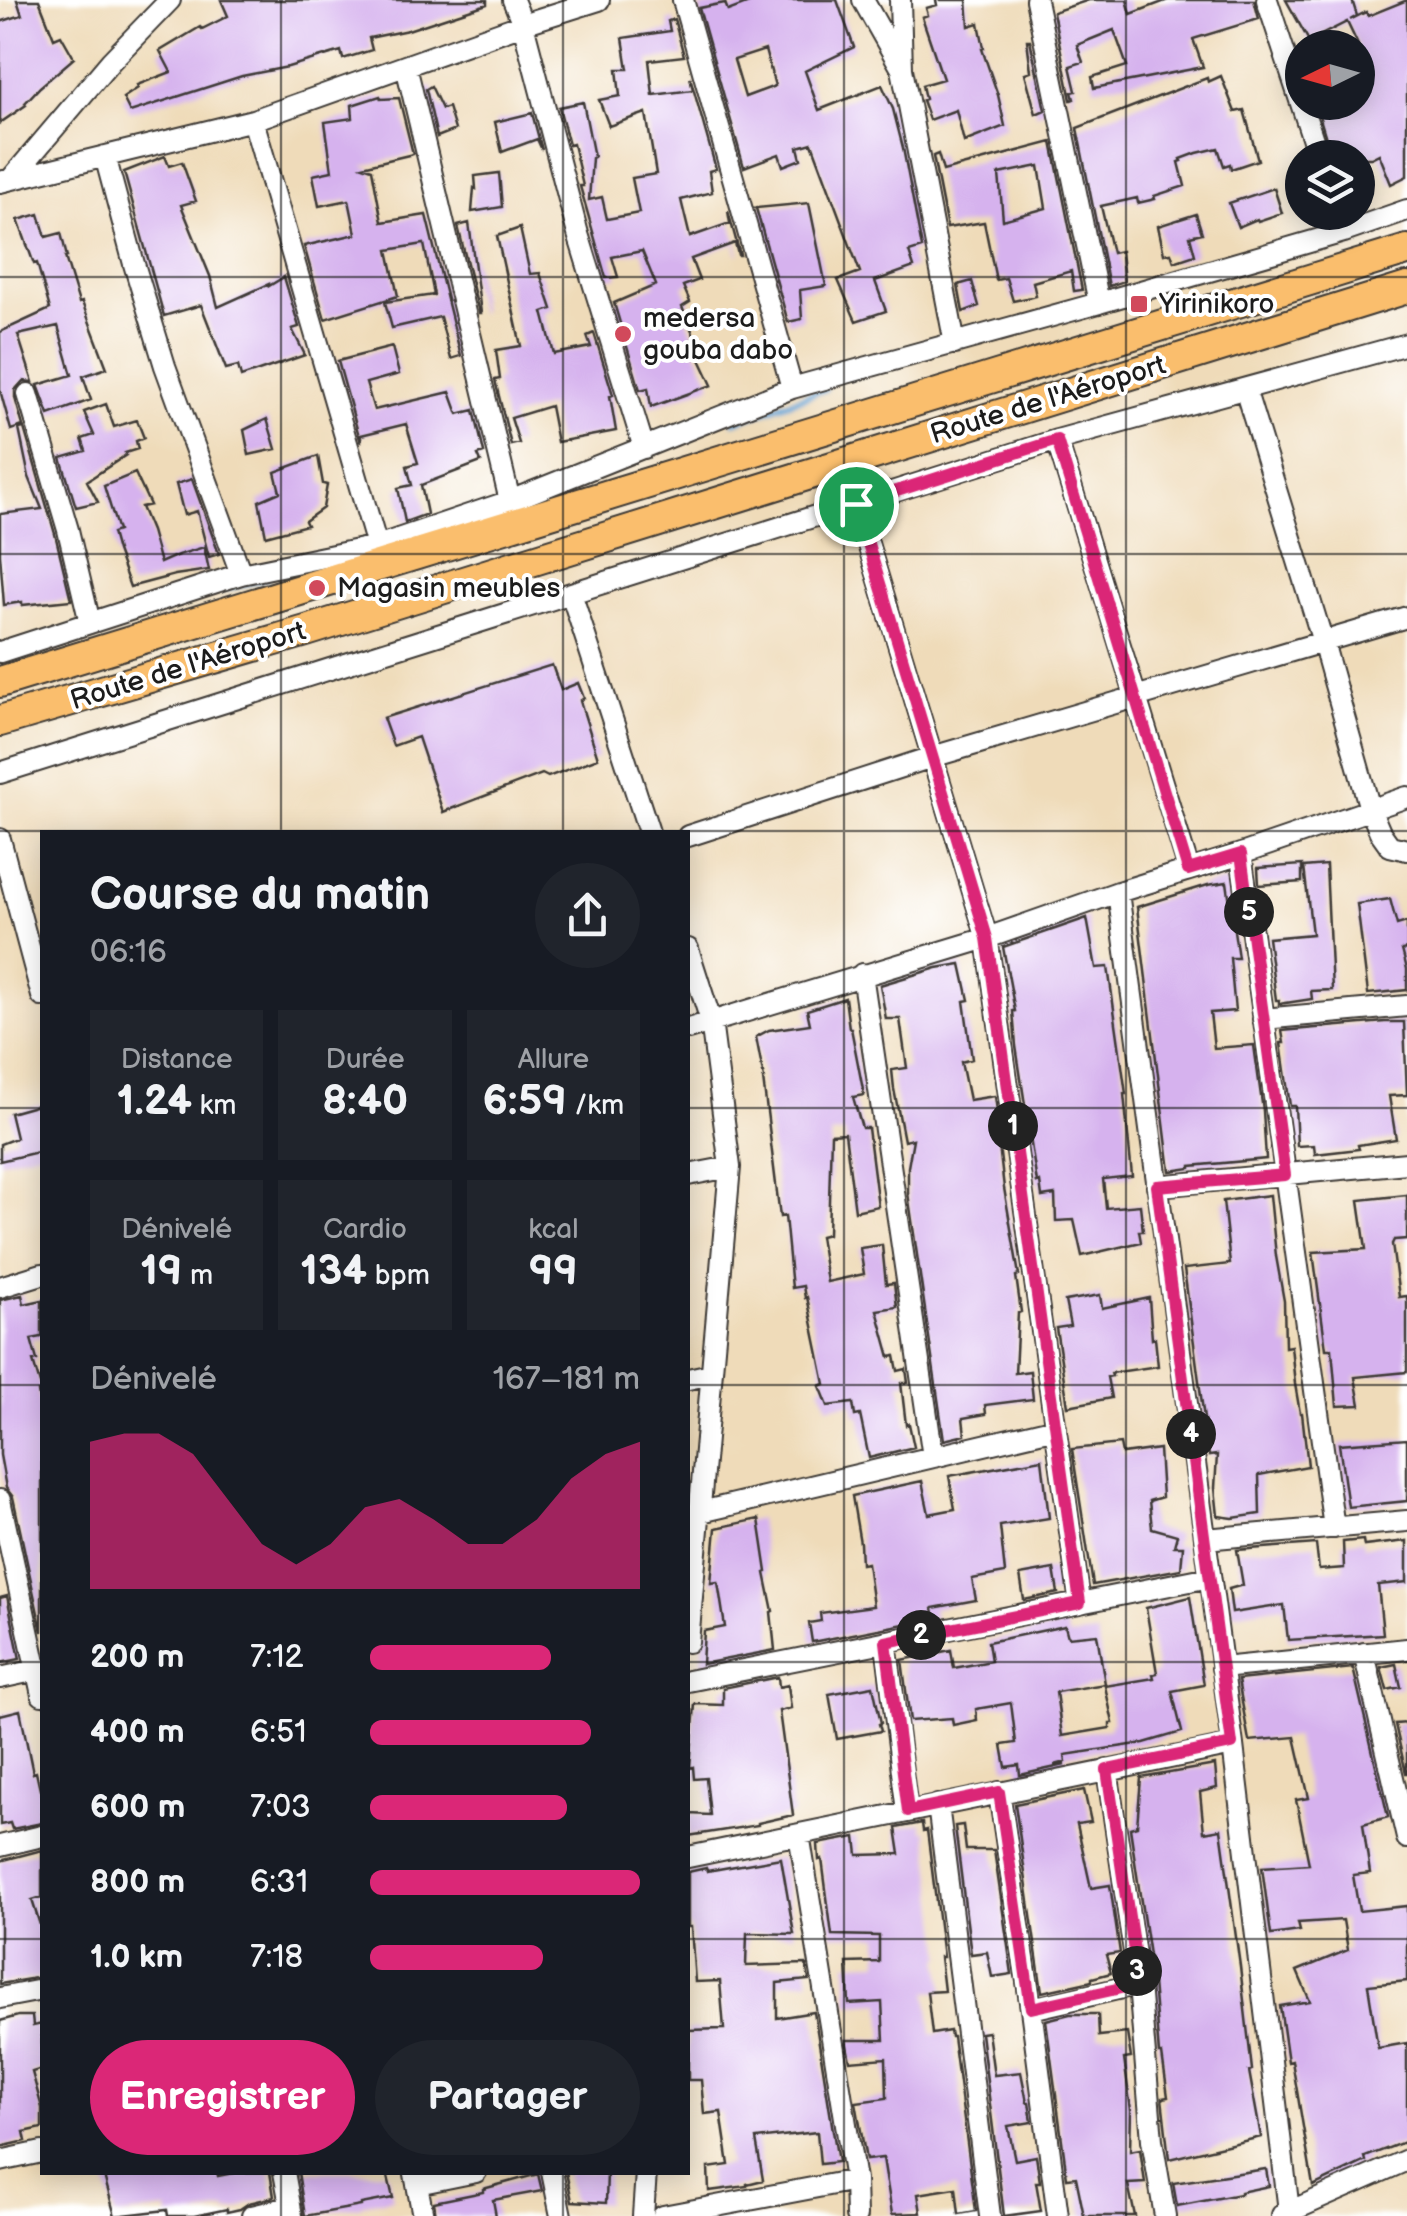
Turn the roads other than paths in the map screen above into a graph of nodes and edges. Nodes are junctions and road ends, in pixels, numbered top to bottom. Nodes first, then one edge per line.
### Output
1 (170, 0) edge
2 (512, 0) edge
3 (599, 0) edge
4 (683, 0) edge
5 (864, 0) edge
6 (900, 0) edge
7 (1036, 0) edge
8 (1267, 0) edge
9 (523, 24) junction
10 (406, 66) junction
11 (902, 69) junction
12 (252, 120) junction
13 (1313, 140) edge
14 (105, 156) junction
15 (6, 180) edge
16 (1407, 210) edge
17 (1375, 216) edge
18 (1317, 230) edge
19 (1407, 250) edge
20 (1407, 288) edge
21 (1099, 304) junction
22 (955, 344) junction
23 (1407, 344) edge
24 (792, 388) junction
25 (1245, 388) junction
26 (28, 394) dead end
27 (1057, 440) junction
28 (644, 448) junction
29 (510, 501) junction
30 (856, 504) junction
31 (377, 546) junction
32 (241, 574) junction
33 (571, 593) junction
34 (1407, 617) edge
35 (90, 623) junction
36 (1323, 642) junction
37 (0, 652) edge
38 (0, 682) edge
39 (1136, 697) junction
40 (0, 721) edge
41 (932, 757) junction
42 (0, 773) edge
43 (1407, 797) edge
44 (1370, 809) junction
45 (648, 830) edge
46 (690, 835) edge
47 (0, 839) edge
48 (1407, 850) edge
49 (1241, 854) junction
50 (1188, 870) junction
51 (1118, 892) junction
52 (987, 938) junction
53 (690, 954) edge
54 (862, 974) junction
55 (40, 989) edge
56 (1407, 1006) edge
57 (1264, 1019) junction
58 (712, 1020) junction
59 (690, 1027) edge
60 (1407, 1164) edge
61 (730, 1167) junction
62 (690, 1175) edge
63 (1285, 1175) junction
64 (1157, 1186) junction
65 (40, 1275) edge
66 (0, 1287) edge
67 (711, 1374) junction
68 (690, 1379) edge
69 (1056, 1428) junction
70 (933, 1458) junction
71 (0, 1500) edge
72 (693, 1514) edge
73 (1407, 1522) edge
74 (1334, 1528) junction
75 (1205, 1539) junction
76 (1210, 1578) junction
77 (690, 1591) edge
78 (1080, 1603) junction
79 (886, 1642) junction
80 (1407, 1649) edge
81 (1364, 1654) junction
82 (1222, 1668) junction
83 (40, 1670) edge
84 (0, 1678) edge
85 (690, 1681) edge
86 (1232, 1744) junction
87 (1107, 1770) junction
88 (999, 1792) junction
89 (938, 1805) junction
90 (908, 1811) junction
91 (799, 1834) junction
92 (40, 1836) edge
93 (1407, 1838) edge
94 (0, 1846) edge
95 (690, 1856) edge
96 (1139, 1984) junction
97 (40, 1990) edge
98 (0, 1998) edge
99 (1031, 2008) junction
100 (40, 2152) edge
101 (1407, 2160) edge
102 (0, 2161) edge
103 (285, 2175) edge
104 (446, 2175) edge
105 (553, 2175) edge
106 (646, 2175) edge
107 (416, 2178) edge
108 (855, 2180) junction
109 (291, 2212) edge
110 (1284, 2213) edge
111 (252, 2216) edge
112 (423, 2216) edge
113 (561, 2216) edge
114 (643, 2216) edge
115 (663, 2216) edge
116 (856, 2216) edge
117 (990, 2216) edge
118 (1058, 2216) edge
119 (1166, 2216) edge

1 - 15 street
2 - 9 street
3 - 9 street
4 - 24 street
5 - 11 street
6 - 11 street
7 - 21 street
8 - 13 street
9 - 10 street
9 - 28 street
10 - 12 street
10 - 29 street
11 - 22 street
12 - 14 street
12 - 31 street
14 - 15 street
14 - 32 street
16 - 17 street
18 - 21 street
19 - 38 highway, Route de l'Aéroport
20 - 40 highway, Route de l'Aéroport
21 - 22 street
22 - 24 street
23 - 25 street
24 - 28 street
25 - 27 street
25 - 36 street
26 - 35 street
27 - 30 street
27 - 39 street
28 - 29 street
29 - 31 street
30 - 33 street
30 - 41 street
31 - 32 street
32 - 35 street
33 - 42 street
33 - 45 street
34 - 36 street
35 - 37 street
36 - 39 street
36 - 44 street
39 - 41 street
39 - 50 street
41 - 46 street
41 - 52 street
43 - 44 street
44 - 48 street
44 - 49 street
47 - 55 street
49 - 50 street
49 - 57 street
50 - 51 street
51 - 52 street
51 - 64 street
52 - 54 street
52 - 69 street
53 - 58 street
54 - 58 street
54 - 70 street
56 - 57 street
57 - 63 street
58 - 59 street
58 - 61 street
60 - 63 street
61 - 62 street
61 - 67 street
63 - 64 street
63 - 74 street
64 - 75 street
65 - 66 street
67 - 68 street
67 - 72 street
69 - 70 street
69 - 78 street
70 - 72 street
71 - 83 street
72 - 77 street
73 - 74 street
74 - 75 street
75 - 76 street
76 - 78 street
76 - 82 street
78 - 79 street
79 - 85 street
79 - 90 street
80 - 81 street
81 - 82 street
81 - 93 street
82 - 86 street
83 - 84 street
86 - 87 street
86 - 110 street
87 - 88 street
87 - 96 street
88 - 89 street
88 - 99 street
89 - 90 street
89 - 117 street
90 - 91 street
91 - 95 street
91 - 108 street
92 - 94 street
96 - 99 street
96 - 119 street
97 - 98 street
99 - 118 street
100 - 102 street
101 - 110 street
103 - 109 street
104 - 107 street
105 - 113 street
106 - 114 street
107 - 112 street
108 - 115 street
108 - 116 street
109 - 111 street

